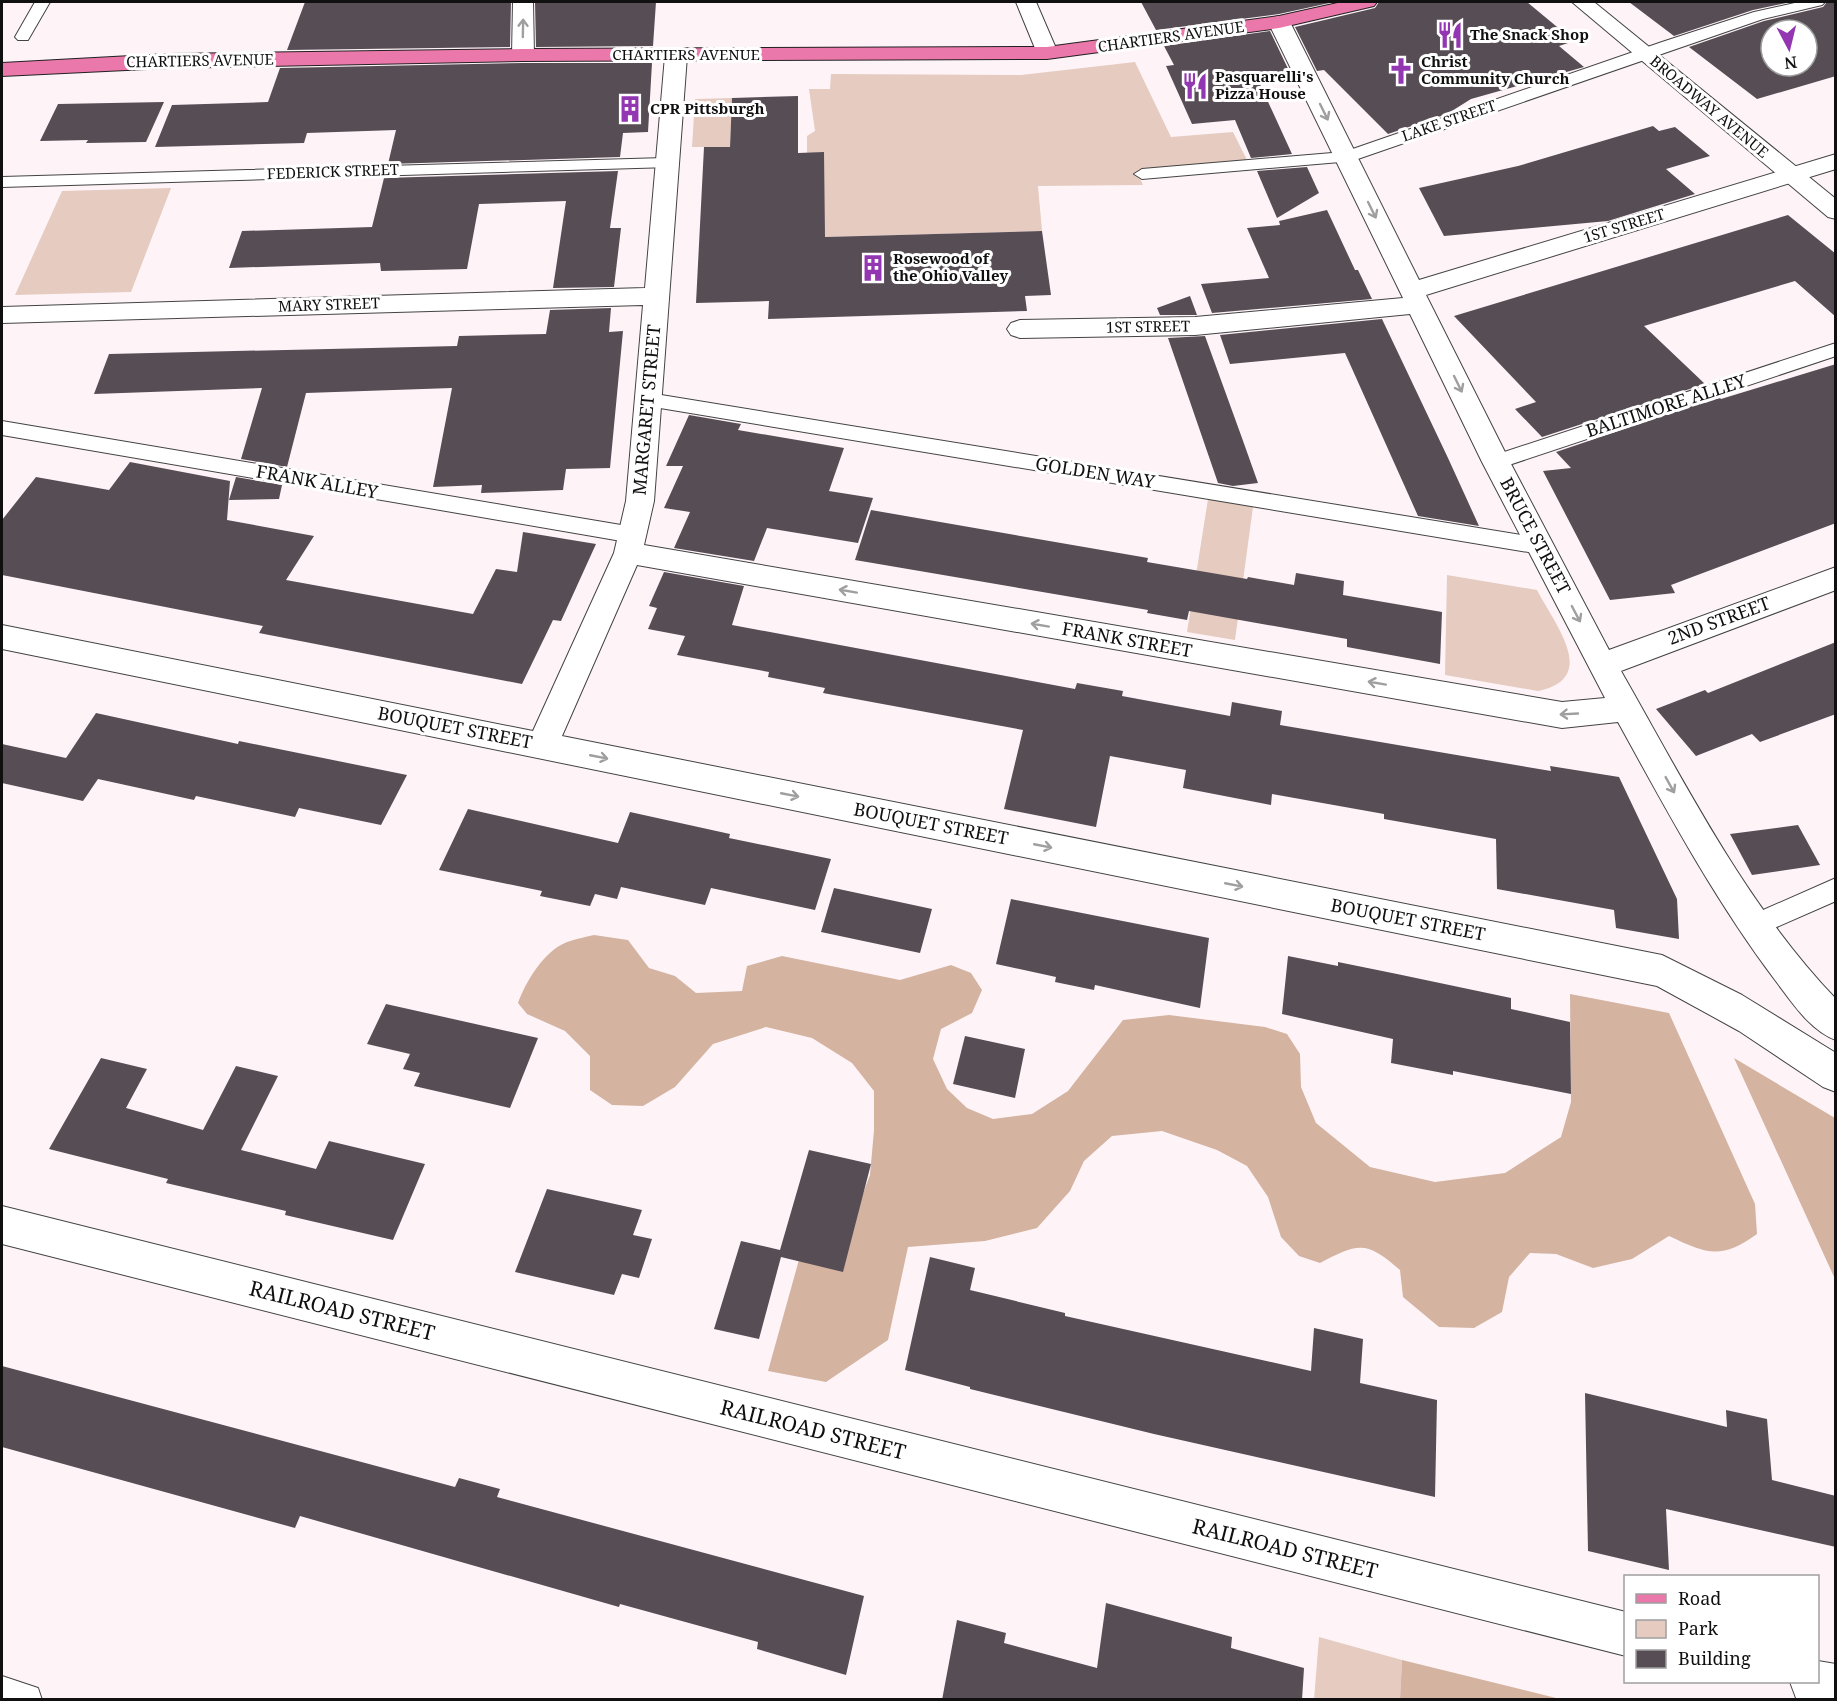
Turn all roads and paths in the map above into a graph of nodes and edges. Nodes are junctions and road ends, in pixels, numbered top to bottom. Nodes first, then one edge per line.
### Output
1 (42, 2) edge
2 (523, 2) edge
3 (1026, 2) edge
4 (1367, 2) edge
5 (1582, 2) edge
6 (1817, 2) edge
7 (1279, 22) junction
8 (23, 37) dead end
9 (1047, 53) junction
10 (1643, 53) junction
11 (523, 55) junction
12 (676, 56) junction
13 (2, 70) edge
14 (1346, 157) junction
15 (1836, 161) edge
16 (665, 163) junction
17 (1142, 174) dead end
18 (1791, 175) junction
19 (2, 182) edge
20 (1836, 212) edge
21 (656, 296) junction
22 (1415, 298) junction
23 (2, 315) edge
24 (1020, 329) dead end
25 (1836, 349) edge
26 (649, 400) junction
27 (2, 428) edge
28 (1496, 462) junction
29 (630, 544) junction
30 (1540, 546) junction
31 (1836, 578) edge
32 (2, 637) edge
33 (1602, 665) junction
34 (1628, 709) junction
35 (542, 746) junction
36 (1836, 890) edge
37 (1754, 926) junction
38 (1836, 1024) edge
39 (1836, 1075) edge
40 (2, 1225) edge
41 (1624, 1634) edge
42 (1816, 1683) edge
43 (1836, 1688) edge
44 (2, 1692) edge
45 (26, 1700) edge

1 - 8 lane
11 -> 2 street
3 - 9 street
4 - 7 main road, CHARTIERS AVENUE
5 - 10 street, BROADWAY AVENUE
6 - 10 lane, LAKE STREET
7 - 9 main road, CHARTIERS AVENUE
7 -> 14 street, BRUCE STREET
9 - 12 main road, CHARTIERS AVENUE
10 - 14 lane, LAKE STREET
10 - 18 street, BROADWAY AVENUE
11 - 12 main road, CHARTIERS AVENUE
11 - 13 main road, CHARTIERS AVENUE
12 - 16 street, MARGARET STREET
14 - 17 lane, LAKE STREET
14 -> 22 street, BRUCE STREET
15 - 18 street, 1ST STREET
16 - 19 lane, FEDERICK STREET
16 - 21 street, MARGARET STREET
18 - 20 street, BROADWAY AVENUE
18 - 22 street, 1ST STREET
21 - 23 street, MARY STREET
21 - 26 street, MARGARET STREET
22 - 24 street, 1ST STREET
22 -> 28 street, BRUCE STREET
25 - 28 lane, BALTIMORE ALLEY
26 - 29 street, MARGARET STREET
26 - 30 lane, GOLDEN WAY
27 - 29 lane, FRANK ALLEY
28 - 30 street, BRUCE STREET
34 -> 29 street, FRANK STREET
29 - 35 street, MARGARET STREET
30 -> 33 street, BRUCE STREET
31 - 33 street, 2ND STREET
32 - 35 street, BOUQUET STREET
33 - 34 street, BRUCE STREET
34 -> 37 street, BRUCE STREET
35 -> 39 street, BOUQUET STREET
36 - 37 lane
37 - 38 street, BRUCE STREET
40 - 41 street, RAILROAD STREET
42 - 43 street
44 - 45 lane

